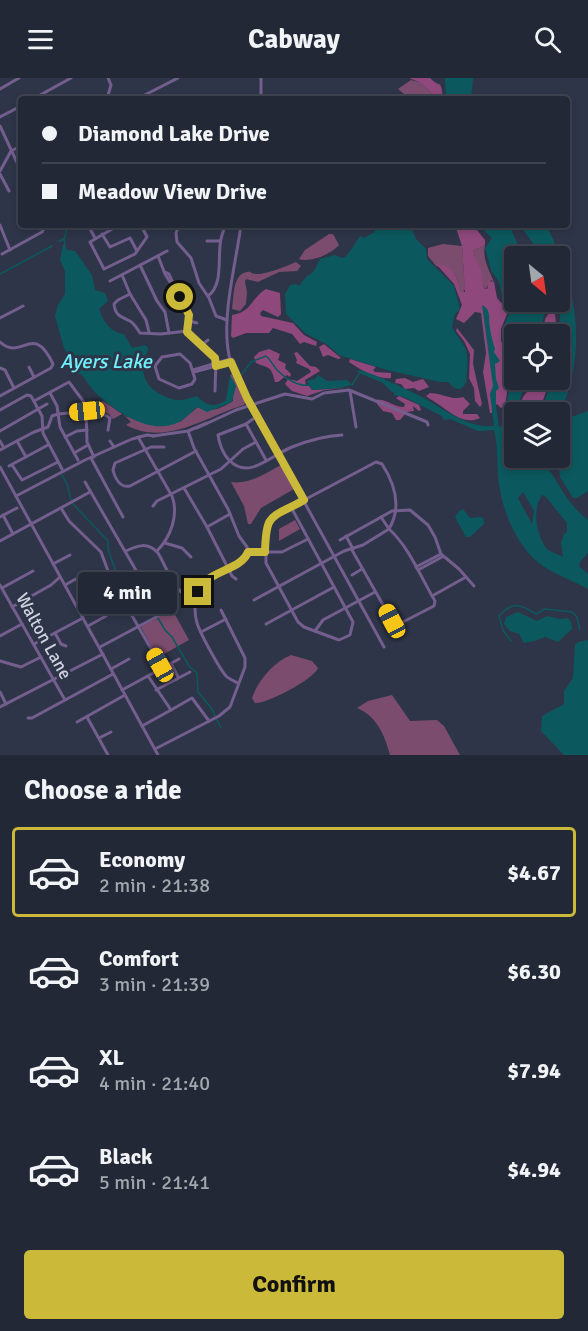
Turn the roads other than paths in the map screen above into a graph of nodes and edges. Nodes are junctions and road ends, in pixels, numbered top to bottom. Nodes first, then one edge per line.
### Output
1 (19, 78) edge
2 (71, 78) edge
3 (108, 78) edge
4 (178, 78) edge
5 (261, 78) edge
6 (0, 89) edge
7 (38, 96) edge
8 (108, 96) edge
9 (143, 96) edge
10 (261, 96) edge
11 (18, 108) edge
12 (0, 117) edge
13 (0, 126) edge
14 (18, 148) edge
15 (11, 151) junction
16 (2, 162) edge
17 (18, 165) edge
18 (0, 172) edge
19 (9, 190) dead end
20 (0, 226) edge
21 (44, 228) edge
22 (90, 228) edge
23 (113, 228) edge
24 (143, 228) edge
25 (178, 228) edge
26 (225, 228) edge
27 (242, 228) edge
28 (102, 234) junction
29 (95, 238) junction
30 (207, 241) dead end
31 (220, 241) junction
32 (10, 250) junction
33 (167, 250) dead end
34 (137, 252) junction
35 (2, 254) dead end
36 (158, 256) junction
37 (140, 265) junction
38 (122, 275) junction
39 (110, 281) dead end
40 (130, 294) junction
41 (208, 296) junction
42 (23, 306) dead end
43 (0, 318) edge
44 (227, 320) junction
45 (189, 321) junction
46 (197, 323) dead end
47 (149, 332) junction
48 (187, 332) junction
49 (169, 333) junction
50 (208, 340) dead end
51 (0, 342) edge
52 (202, 345) junction
53 (230, 361) junction
54 (216, 364) junction
55 (29, 367) dead end
56 (0, 368) edge
57 (194, 371) junction
58 (34, 377) junction
59 (14, 388) junction
60 (215, 391) dead end
61 (350, 391) junction
62 (50, 393) junction
63 (0, 396) edge
64 (34, 401) junction
65 (85, 402) junction
66 (47, 404) dead end
67 (252, 405) junction
68 (38, 409) junction
69 (0, 410) edge
70 (87, 411) junction
71 (96, 411) junction
72 (58, 414) junction
73 (254, 419) dead end
74 (246, 424) junction
75 (428, 425) dead end
76 (356, 427) dead end
77 (42, 429) junction
78 (87, 430) junction
79 (108, 430) dead end
80 (0, 431) edge
81 (188, 431) junction
82 (342, 435) dead end
83 (65, 437) junction
84 (138, 437) junction
85 (0, 441) edge
86 (17, 441) junction
87 (110, 441) dead end
88 (256, 442) junction
89 (48, 445) junction
90 (88, 445) junction
91 (114, 447) junction
92 (164, 447) dead end
93 (2, 449) edge
94 (146, 450) junction
95 (196, 451) junction
96 (74, 453) junction
97 (278, 454) junction
98 (26, 457) junction
99 (93, 458) junction
100 (78, 460) dead end
101 (266, 460) junction
102 (230, 461) junction
103 (58, 462) junction
104 (0, 467) edge
105 (62, 469) dead end
106 (158, 470) junction
107 (208, 474) junction
108 (85, 482) dead end
109 (183, 487) junction
110 (90, 492) junction
111 (171, 493) junction
112 (16, 496) junction
113 (304, 500) junction
114 (153, 506) dead end
115 (291, 507) junction
116 (17, 508) dead end
117 (61, 508) junction
118 (396, 510) junction
119 (230, 514) junction
120 (2, 516) edge
121 (123, 517) dead end
122 (381, 517) junction
123 (32, 524) junction
124 (207, 527) junction
125 (389, 529) junction
126 (14, 534) junction
127 (346, 537) junction
128 (308, 539) junction
129 (340, 540) dead end
130 (0, 541) edge
131 (165, 543) junction
132 (353, 549) junction
133 (126, 551) junction
134 (157, 551) junction
135 (248, 552) junction
136 (265, 552) junction
137 (70, 555) dead end
138 (442, 555) junction
139 (334, 556) junction
140 (191, 557) dead end
141 (322, 563) junction
142 (53, 564) junction
143 (227, 568) junction
144 (362, 569) junction
145 (417, 569) junction
146 (33, 571) dead end
147 (137, 572) dead end
148 (352, 574) dead end
149 (83, 575) dead end
150 (60, 577) junction
151 (466, 577) junction
152 (236, 579) dead end
153 (172, 580) junction
154 (65, 585) junction
155 (114, 585) junction
156 (279, 586) junction
157 (474, 586) dead end
158 (1, 587) edge
159 (334, 587) junction
160 (375, 592) junction
161 (432, 596) junction
162 (138, 599) dead end
163 (196, 600) junction
164 (254, 600) dead end
165 (359, 601) junction
166 (77, 606) junction
167 (126, 606) junction
168 (12, 607) junction
169 (346, 608) junction
170 (221, 610) dead end
171 (292, 610) junction
172 (106, 616) dead end
173 (83, 618) junction
174 (226, 619) junction
175 (22, 624) junction
176 (266, 624) dead end
177 (88, 626) junction
178 (138, 627) junction
179 (315, 631) junction
180 (201, 632) junction
181 (55, 633) junction
182 (0, 636) edge
183 (34, 645) junction
184 (66, 646) dead end
185 (384, 647) dead end
186 (99, 648) junction
187 (103, 654) junction
188 (41, 657) junction
189 (129, 659) dead end
190 (179, 659) dead end
191 (0, 661) edge
192 (171, 663) junction
193 (162, 668) junction
194 (111, 669) junction
195 (190, 672) dead end
196 (114, 674) junction
197 (148, 676) junction
198 (178, 677) junction
199 (54, 681) junction
200 (238, 683) junction
201 (122, 690) junction
202 (156, 690) junction
203 (0, 692) edge
204 (125, 695) junction
205 (65, 700) junction
206 (6, 704) junction
207 (0, 707) edge
208 (171, 710) junction
209 (87, 717) junction
210 (28, 718) dead end
211 (209, 721) junction
212 (77, 722) dead end
213 (142, 726) junction
214 (111, 732) dead end
215 (99, 738) junction
216 (155, 749) junction
217 (108, 755) edge
218 (158, 755) edge

1 - 6 street
2 - 7 street
3 - 8 street
4 - 9 street
5 - 10 street
11 - 12 street
13 - 15 street
14 - 15 street
15 - 16 street
15 - 17 street
16 - 18 street
18 - 19 street
20 - 32 street
21 - 32 street
22 - 29 street
23 - 28 street
24 - 34 street
25 - 41 street
26 - 31 street
27 - 44 street
28 - 29 street
28 - 34 street
29 - 34 street
30 - 31 street
31 - 41 street
32 - 35 street
33 - 36 street
36 - 37 street
36 - 45 street
37 - 38 street
37 - 49 street
38 - 39 street
38 - 40 street
40 - 47 street
40 - 47 street
41 - 44 street
42 - 43 street
44 - 53 street
45 - 46 street
45 - 48 street
47 - 49 street
48 - 49 street
48 - 52 street
50 - 52 street
51 - 58 street
52 - 54 street
53 - 54 street
53 - 67 street
54 - 57 street
54 - 60 street
55 - 58 street
56 - 59 street
57 - 57 street
58 - 59 street
59 - 63 street
61 - 67 street
61 - 75 street
61 - 76 street
62 - 64 street
62 - 65 street
62 - 72 street
64 - 68 street
64 - 69 street
65 - 70 street
65 - 71 street
66 - 68 street
67 - 81 street
67 - 97 street
68 - 77 street
68 - 80 street
70 - 71 street
70 - 72 street
70 - 78 street
71 - 79 street
72 - 77 street
72 - 83 street
73 - 74 street
74 - 88 street
74 - 102 street
77 - 86 street
77 - 89 street
78 - 83 street
78 - 90 street
81 - 84 street
81 - 95 street
82 - 97 street
83 - 96 street
84 - 91 street
84 - 94 street
85 - 93 street
86 - 93 street
86 - 98 street
87 - 91 street
88 - 101 street
88 - 102 street
89 - 98 street
89 - 103 street
90 - 96 street
90 - 99 street
91 - 99 street
92 - 94 street
94 - 106 street
94 - 106 street
95 - 106 street
95 - 107 street
96 - 100 street
97 - 101 street
97 - 113 street
98 - 103 street
99 - 112 street
99 - 121 street
101 - 102 street
102 - 107 street
103 - 105 street
104 - 112 street
106 - 111 street
107 - 109 street
107 - 119 street
108 - 110 street
109 - 111 street
109 - 124 street
110 - 117 street
110 - 133 street
111 - 114 street
111 - 131 street
112 - 123 street
113 - 115 street
113 - 118 street
113 - 139 street
115 - 128 street
115 - 136 street
116 - 120 street
117 - 123 street
117 - 155 street
118 - 122 street
118 - 125 street
118 - 138 street
119 - 124 street
119 - 135 street
120 - 126 street
122 - 125 street
122 - 127 street
123 - 126 street
123 - 142 street
124 - 143 street
125 - 132 street
125 - 145 street
126 - 130 street
127 - 129 street
127 - 132 street
128 - 136 street
128 - 141 street
131 - 134 street
131 - 140 street
132 - 139 street
132 - 144 street
133 - 134 street
133 - 147 street
134 - 153 street
135 - 136 street
135 - 143 street
136 - 156 street
137 - 142 street
138 - 145 street
138 - 151 street
139 - 141 street
139 - 165 street
141 - 156 street
141 - 159 street
142 - 150 street
143 - 152 street
143 - 163 street
144 - 148 street
144 - 160 street
145 - 161 street
146 - 158 street
149 - 154 street
150 - 154 street
150 - 168 street
151 - 157 street
151 - 161 street
153 - 163 street
153 - 178 street
154 - 166 street
155 - 166 street
155 - 167 street
156 - 164 street
156 - 171 street
158 - 168 street, Walton Lane
159 - 169 street
159 - 171 street
160 - 161 street
160 - 165 street
162 - 167 street
163 - 180 street
165 - 169 street
165 - 185 street
166 - 173 street
167 - 178 street
168 - 175 street, Walton Lane
169 - 179 street
169 - 179 street
170 - 174 street
171 - 176 street
171 - 179 street
172 - 177 street
173 - 177 street
173 - 181 street
174 - 180 street
174 - 200 street
175 - 182 street
175 - 183 street, Walton Lane
177 - 186 street
178 - 186 street
178 - 193 street
180 - 200 street
181 - 183 street
181 - 184 street
183 - 188 street, Walton Lane
186 - 187 street
187 - 194 street
187 - 199 street
188 - 191 street
188 - 199 street, Walton Lane
189 - 194 street
190 - 192 street
192 - 193 street
192 - 198 street
193 - 197 street
194 - 196 street
195 - 198 street
196 - 201 street
196 - 205 street
197 - 201 street
197 - 202 street
198 - 202 street
199 - 205 street, Walton Lane
199 - 206 street
200 - 211 street
201 - 204 street
202 - 208 street
203 - 206 street
204 - 209 street
204 - 213 street
205 - 210 street
206 - 207 street
208 - 211 street
208 - 213 street
209 - 212 street
209 - 215 street
211 - 216 street
213 - 216 street
214 - 215 street
215 - 217 street
216 - 218 street

